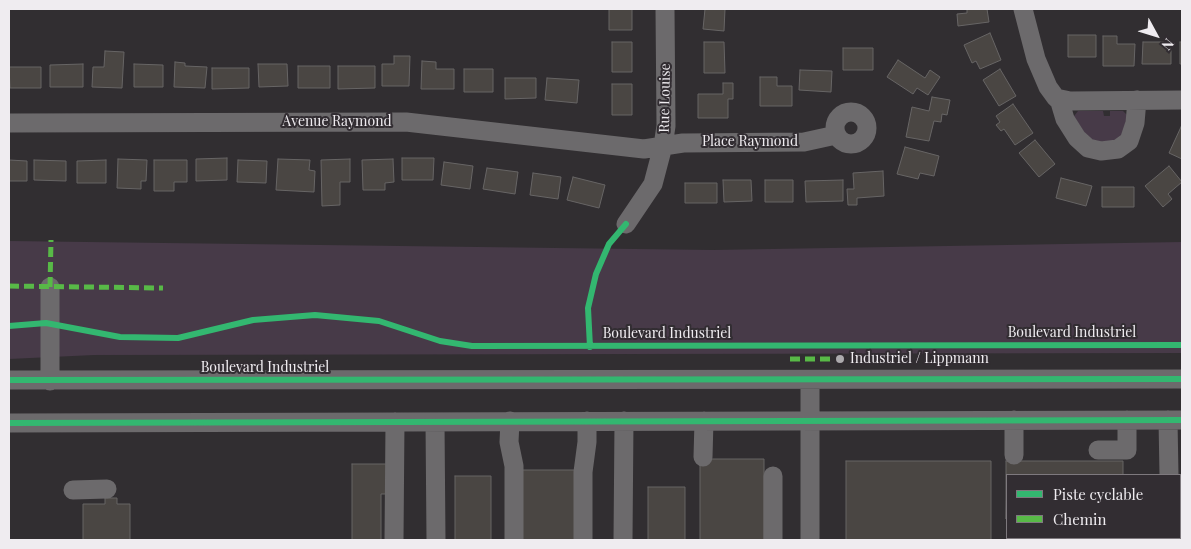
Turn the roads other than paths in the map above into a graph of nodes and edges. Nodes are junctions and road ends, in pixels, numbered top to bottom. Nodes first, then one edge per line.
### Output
1 (666, 9) edge
2 (1023, 9) edge
3 (1059, 99) junction
4 (1137, 100) junction
5 (1182, 100) edge
6 (9, 123) edge
7 (836, 135) dead end
8 (663, 146) junction
9 (626, 224) dead end
10 (50, 287) dead end
11 (1182, 379) edge
12 (9, 380) edge
13 (810, 380) junction
14 (50, 381) junction
15 (810, 420) junction
16 (1014, 420) junction
17 (1127, 420) junction
18 (1175, 420) edge
19 (510, 421) junction
20 (587, 421) junction
21 (624, 421) junction
22 (704, 421) junction
23 (394, 422) junction
24 (435, 422) junction
25 (9, 423) edge
26 (1098, 450) dead end
27 (1014, 455) dead end
28 (703, 457) dead end
29 (1169, 474) edge
30 (773, 476) dead end
31 (107, 488) dead end
32 (73, 490) dead end
33 (394, 540) edge
34 (436, 540) edge
35 (514, 540) edge
36 (583, 540) edge
37 (623, 540) edge
38 (773, 540) edge
39 (810, 540) edge

1 - 8 street, Rue Louise
2 - 3 street
3 - 4 street
3 - 4 street
4 - 5 street
6 - 8 street, Avenue Raymond
7 - 8 street, Place Raymond
8 - 9 street, Rue Louise
10 - 14 street
11 - 13 street, Boulevard Industriel
12 - 14 street, Boulevard Industriel
13 - 14 street, Boulevard Industriel
13 - 15 street
15 - 16 street
15 - 22 street
15 - 39 street
16 - 17 street
16 - 27 street
17 - 18 street
17 - 26 street
18 - 29 street
19 - 20 street
19 - 24 street
19 - 35 street
20 - 21 street
20 - 36 street
21 - 22 street
21 - 37 street
22 - 28 street
23 - 24 street
23 - 25 street
23 - 33 street
24 - 34 street
30 - 38 street
31 - 32 street

